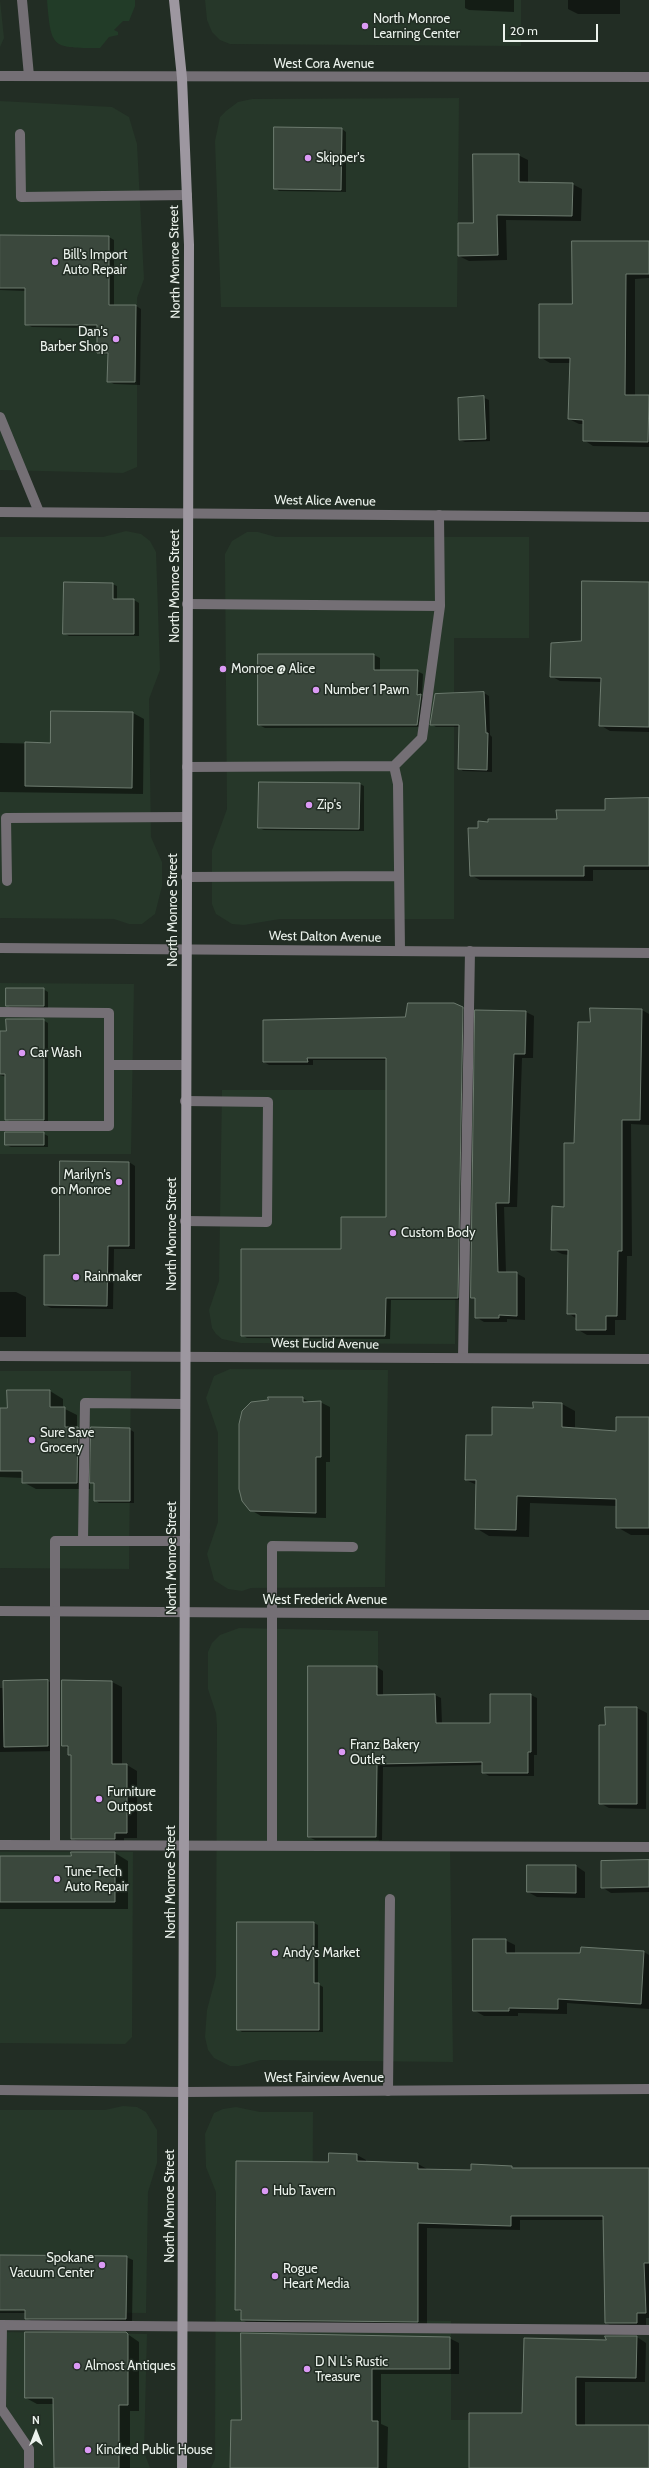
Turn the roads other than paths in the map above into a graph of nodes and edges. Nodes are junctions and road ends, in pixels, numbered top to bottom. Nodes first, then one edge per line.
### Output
1 (22, 0) edge
2 (174, 0) edge
3 (0, 76) edge
4 (29, 76) junction
5 (649, 77) edge
6 (182, 78) junction
7 (20, 134) dead end
8 (187, 195) junction
9 (0, 417) edge
10 (0, 512) edge
11 (38, 512) junction
12 (188, 513) junction
13 (439, 515) junction
14 (649, 517) edge
15 (188, 604) junction
16 (440, 606) junction
17 (394, 766) junction
18 (187, 767) junction
19 (187, 817) junction
20 (399, 876) junction
21 (186, 877) junction
22 (7, 881) dead end
23 (0, 948) edge
24 (186, 948) junction
25 (400, 950) junction
26 (470, 951) junction
27 (649, 953) edge
28 (0, 1012) edge
29 (109, 1065) junction
30 (185, 1066) junction
31 (185, 1101) junction
32 (0, 1126) edge
33 (185, 1221) junction
34 (0, 1356) edge
35 (184, 1356) junction
36 (463, 1358) junction
37 (649, 1359) edge
38 (184, 1404) junction
39 (83, 1541) junction
40 (185, 1541) junction
41 (353, 1547) dead end
42 (0, 1611) edge
43 (55, 1612) junction
44 (185, 1613) junction
45 (271, 1613) junction
46 (649, 1615) edge
47 (0, 1845) edge
48 (55, 1845) junction
49 (184, 1845) junction
50 (272, 1845) junction
51 (649, 1847) edge
52 (390, 1899) dead end
53 (0, 2090) edge
54 (649, 2090) edge
55 (388, 2091) junction
56 (184, 2092) junction
57 (1, 2325) edge
58 (182, 2327) junction
59 (649, 2330) edge
60 (29, 2468) edge
61 (182, 2468) edge

1 - 4 street
2 - 6 main road, North Monroe Street
3 - 4 street, West Cora Avenue
4 - 6 street, West Cora Avenue
5 - 6 street, West Cora Avenue
6 - 8 main road, North Monroe Street
7 - 8 street
8 - 12 main road, North Monroe Street
9 - 11 street
10 - 11 street, West Alice Avenue
11 - 12 street, West Alice Avenue
12 - 13 street, West Alice Avenue
12 - 15 main road, North Monroe Street
13 - 14 street, West Alice Avenue
13 - 16 street
15 - 16 street
15 - 18 main road, North Monroe Street
16 - 17 street
17 - 18 street
17 - 20 street
18 - 19 main road, North Monroe Street
19 - 21 main road, North Monroe Street
19 - 22 street
20 - 21 street
20 - 25 street
21 - 24 main road, North Monroe Street
23 - 24 street, West Dalton Avenue
24 - 25 street, West Dalton Avenue
24 - 30 main road, North Monroe Street
25 - 26 street, West Dalton Avenue
26 - 27 street, West Dalton Avenue
26 - 36 street
28 - 29 street
29 - 30 street
29 - 32 street
30 - 31 main road, North Monroe Street
31 - 33 main road, North Monroe Street
31 - 33 street
33 - 35 main road, North Monroe Street
34 - 35 street, West Euclid Avenue
35 - 36 street, West Euclid Avenue
35 - 38 main road, North Monroe Street
36 - 37 street, West Euclid Avenue
38 - 39 street
38 - 40 main road, North Monroe Street
39 - 40 street
39 - 43 street
40 - 44 main road, North Monroe Street
41 - 45 street
42 - 43 street, West Frederick Avenue
43 - 44 street, West Frederick Avenue
43 - 48 street
44 - 45 street, West Frederick Avenue
44 - 49 main road, North Monroe Street
45 - 46 street, West Frederick Avenue
45 - 50 street
47 - 48 street
48 - 49 street
49 - 50 street
49 - 56 main road, North Monroe Street
50 - 51 street
52 - 55 street
53 - 56 street, West Fairview Avenue
54 - 55 street, West Fairview Avenue
55 - 56 street, West Fairview Avenue
56 - 58 main road, North Monroe Street
57 - 58 street
57 - 60 street
58 - 59 street
58 - 61 main road, North Monroe Street

